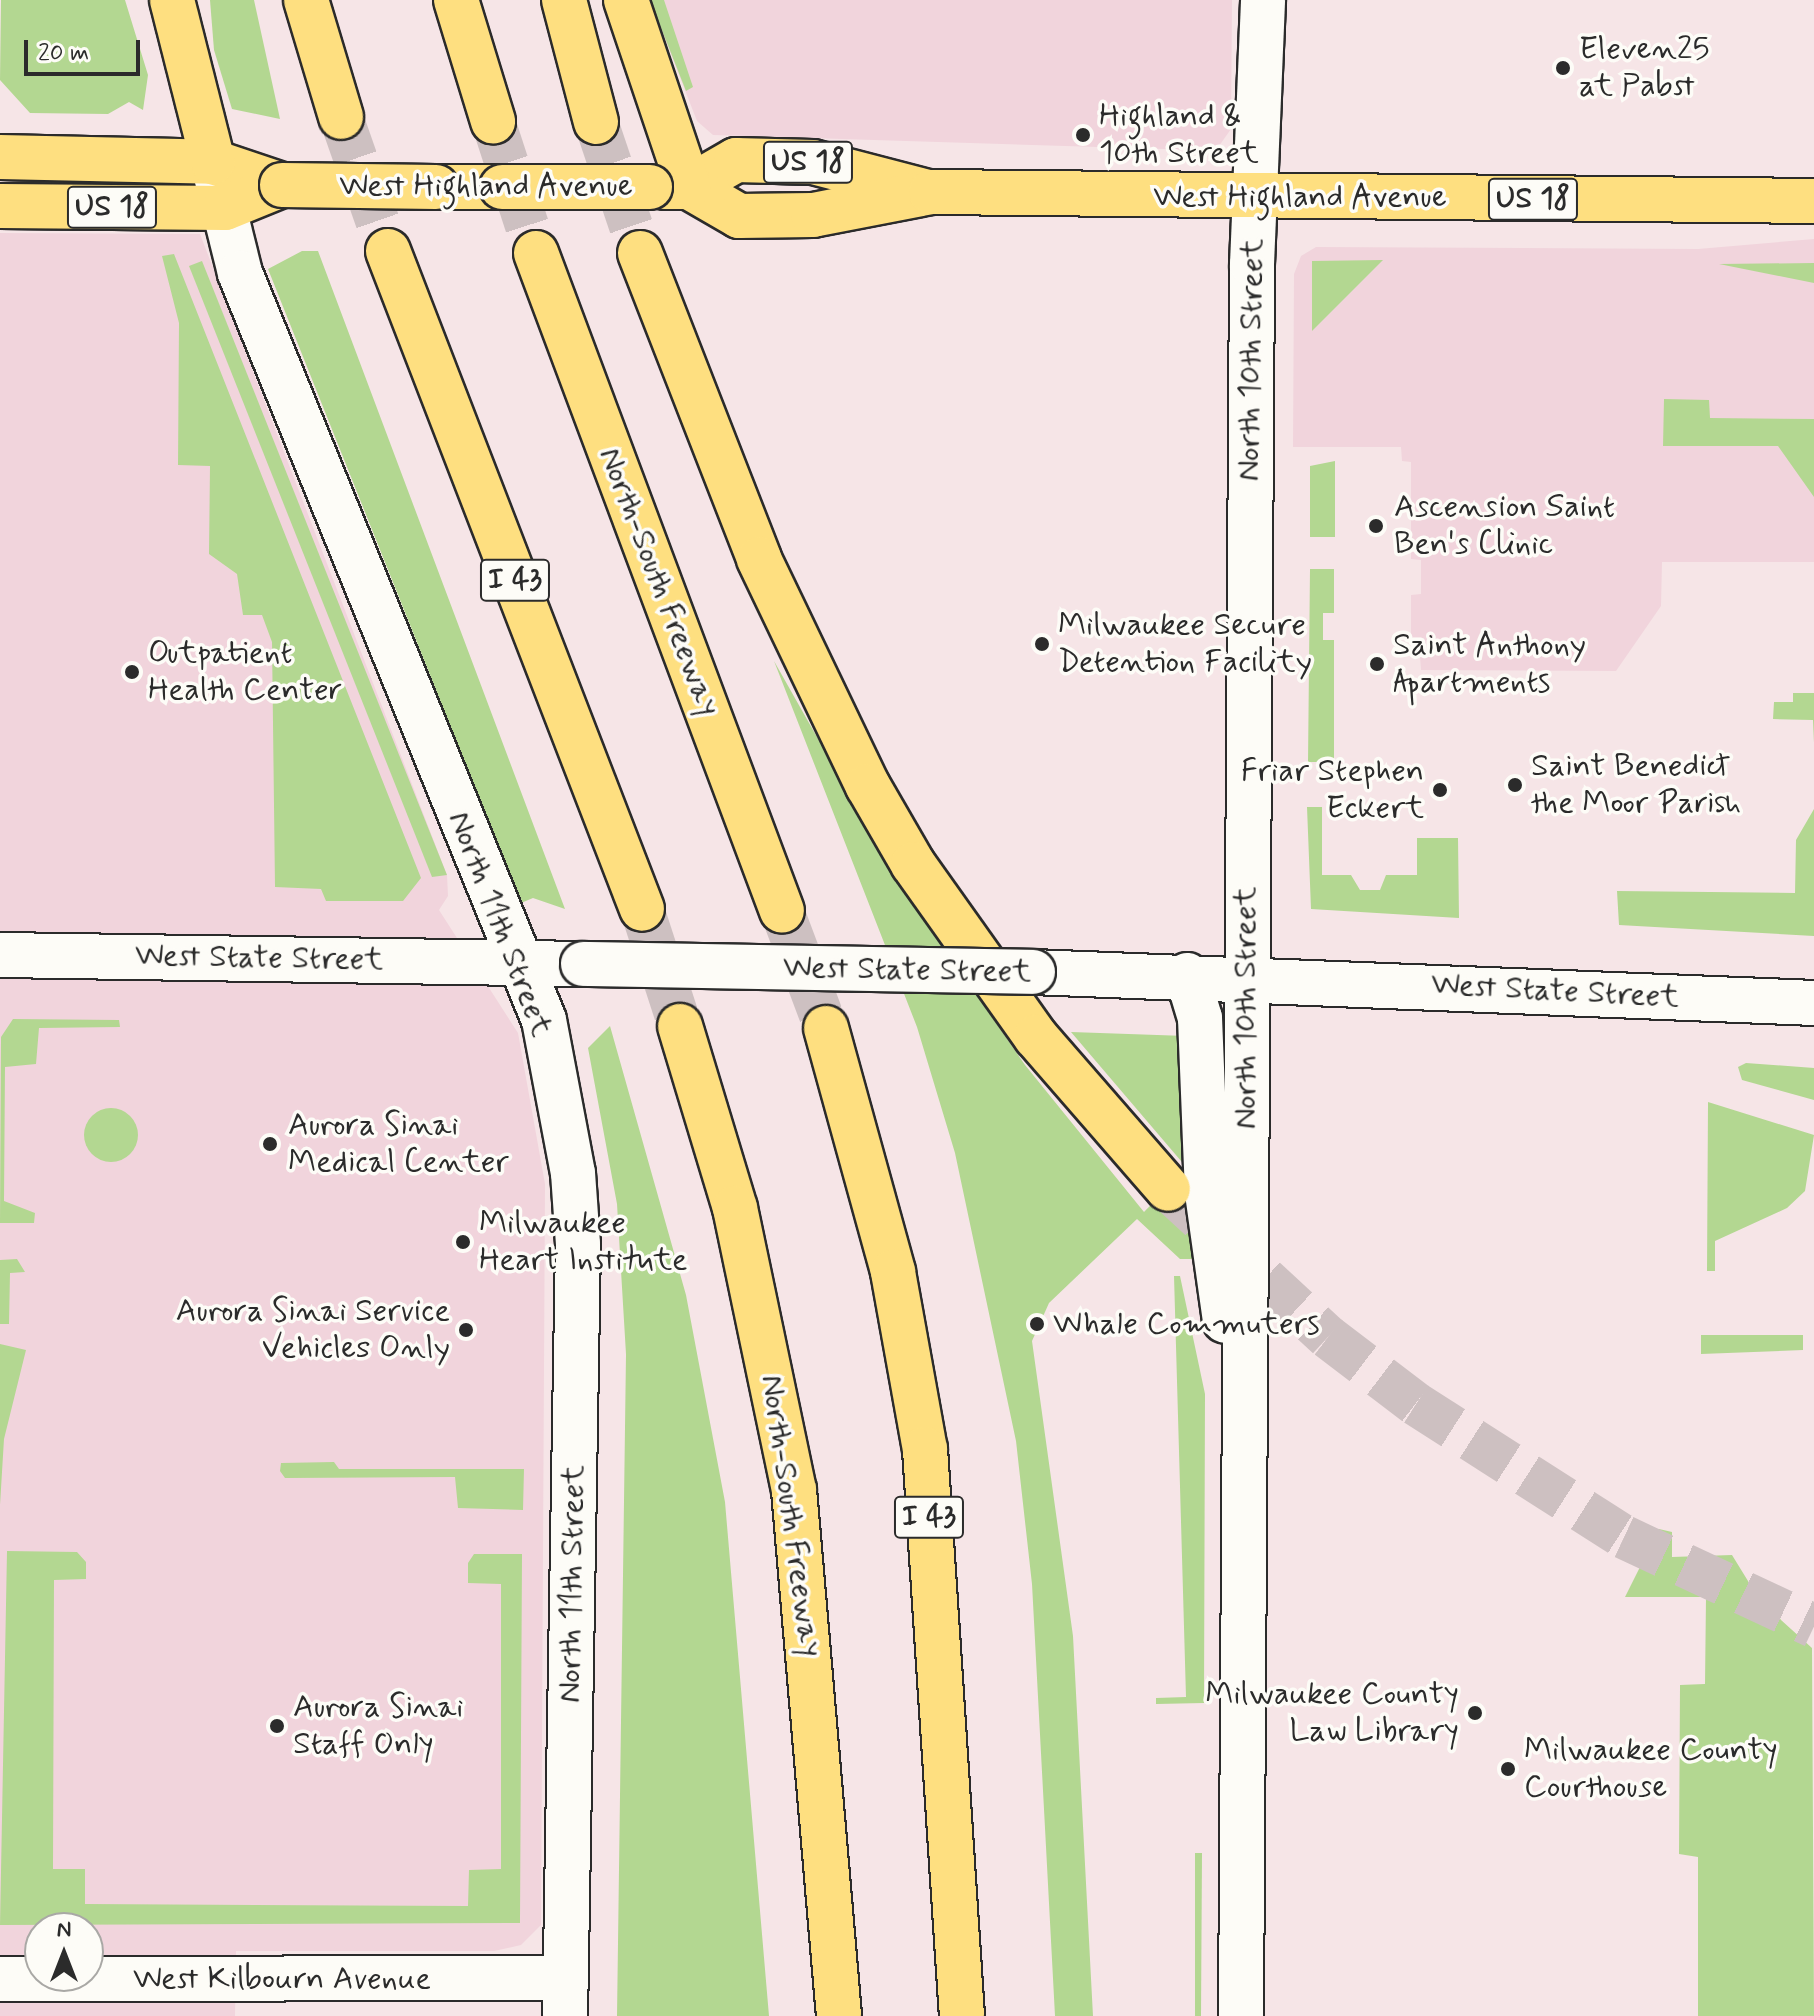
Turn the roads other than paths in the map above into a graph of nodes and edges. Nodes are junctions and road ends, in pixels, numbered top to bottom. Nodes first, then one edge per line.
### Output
1 (172, 0) edge
2 (456, 0) edge
3 (564, 0) edge
4 (626, 0) edge
5 (1263, 0) edge
6 (306, 1) edge
7 (341, 117) tunnel mouth
8 (493, 121) tunnel mouth
9 (596, 122) tunnel mouth
10 (0, 157) edge
11 (213, 162) junction
12 (282, 185) junction
13 (670, 187) junction
14 (1253, 198) junction
15 (1814, 201) edge
16 (0, 206) edge
17 (225, 208) junction
18 (388, 251) tunnel mouth
19 (536, 253) tunnel mouth
20 (640, 253) tunnel mouth
21 (642, 909) tunnel mouth
22 (782, 911) tunnel mouth
23 (0, 955) edge
24 (515, 962) junction
25 (1187, 975) junction
26 (1245, 977) junction
27 (1814, 1003) edge
28 (680, 1026) tunnel mouth
29 (826, 1028) tunnel mouth
30 (1168, 1189) tunnel mouth
31 (1243, 1403) junction
32 (0, 1979) edge
33 (564, 1997) edge
34 (838, 2010) edge
35 (962, 2016) edge
36 (1241, 2016) edge

1 - 11 main road
2 - 8 main road
3 - 9 main road
4 - 13 main road
5 - 14 street, North 10th Street
6 - 7 main road
10 - 11 main road, West Highland Avenue / US 18
11 - 12 main road, West Highland Avenue / US 18
11 - 17 street, North 11th Street
12 - 13 main road, West Highland Avenue / US 18, bridge
12 - 17 main road, West Highland Avenue / US 18
13 - 14 main road, West Highland Avenue / US 18
14 - 15 main road, West Highland Avenue / US 18
14 - 26 street, North 10th Street
16 - 17 main road, West Highland Avenue / US 18
17 - 24 street, North 11th Street
18 - 21 main road, I 43
19 - 22 main road, North-South Freeway
20 - 30 main road
23 - 24 street, West State Street
24 - 25 street, West State Street, bridge
24 - 33 street, North 11th Street
25 - 26 street, West State Street
25 - 31 street
26 - 27 street, West State Street
26 - 31 street, North 10th Street
28 - 34 main road, North-South Freeway
29 - 35 main road, I 43
31 - 36 street, North 10th Street
32 - 33 street, West Kilbourn Avenue

